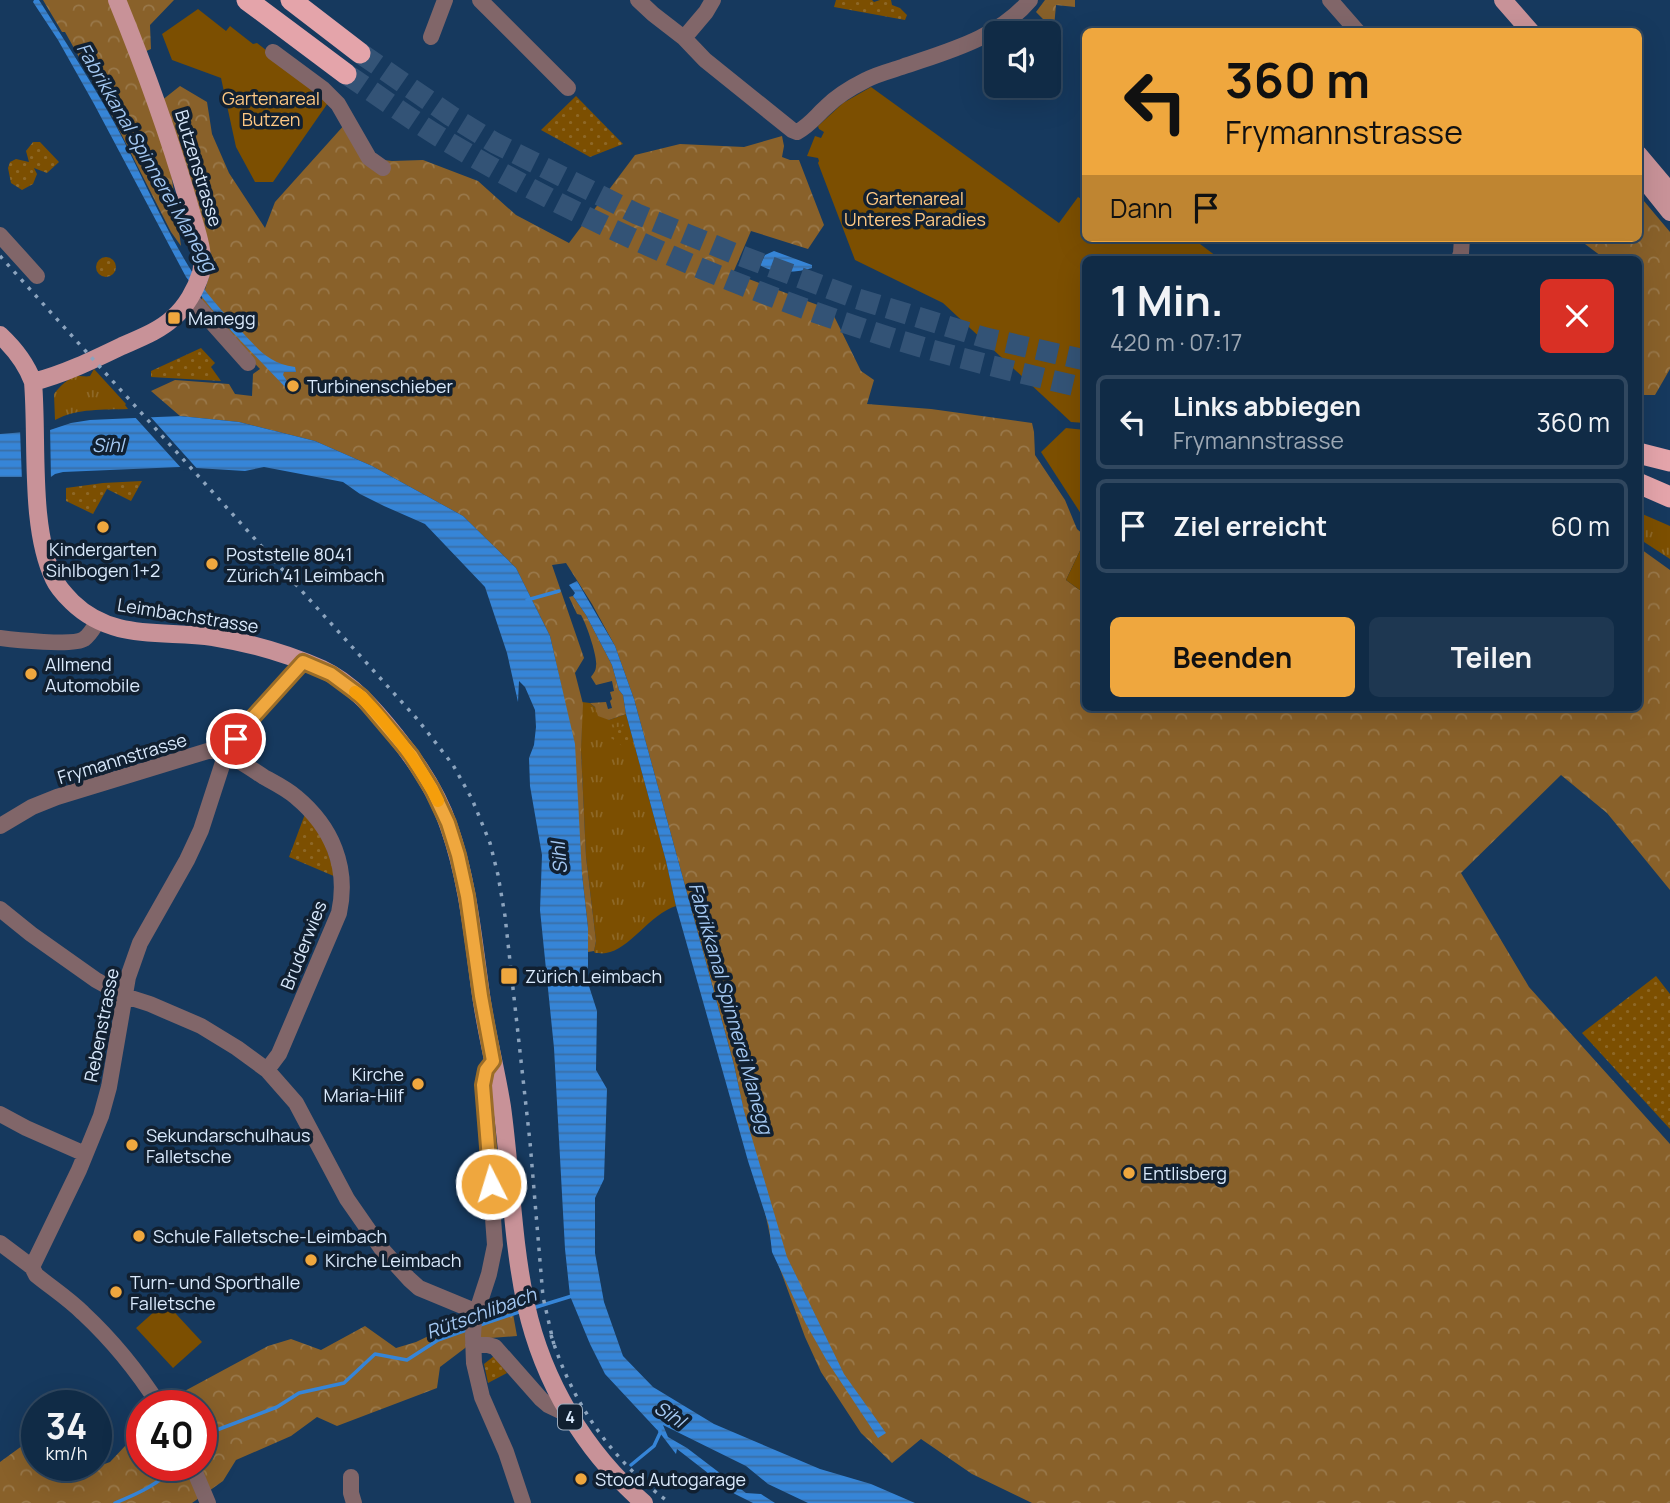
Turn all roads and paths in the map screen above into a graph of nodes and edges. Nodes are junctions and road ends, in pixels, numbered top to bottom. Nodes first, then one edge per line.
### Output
1 (117, 0) edge
2 (247, 0) edge
3 (291, 0) edge
4 (445, 0) edge
5 (480, 0) edge
6 (638, 0) edge
7 (713, 0) edge
8 (1030, 0) edge
9 (1330, 0) edge
10 (1503, 0) edge
11 (1354, 28) edge
12 (1528, 28) edge
13 (431, 37) dead end
14 (684, 38) junction
15 (273, 51) dead end
16 (360, 53) tunnel mouth
17 (346, 74) tunnel mouth
18 (568, 88) dead end
19 (1642, 159) edge
20 (383, 168) dead end
21 (1642, 177) edge
22 (1670, 192) edge
23 (1670, 212) edge
24 (0, 235) edge
25 (37, 276) dead end
26 (194, 288) junction
27 (0, 335) edge
28 (248, 363) dead end
29 (33, 382) junction
30 (1642, 454) edge
31 (1670, 461) edge
32 (1642, 478) edge
33 (1642, 485) edge
34 (1670, 485) edge
35 (1670, 496) edge
36 (98, 621) junction
37 (0, 638) edge
38 (303, 662) junction
39 (226, 753) junction
40 (0, 826) edge
41 (0, 909) edge
42 (125, 996) junction
43 (493, 1061) junction
44 (267, 1070) junction
45 (0, 1114) edge
46 (85, 1154) junction
47 (0, 1243) edge
48 (32, 1267) junction
49 (474, 1328) junction
50 (149, 1390) edge
51 (569, 1415) junction
52 (351, 1478) dead end
53 (199, 1481) edge
54 (208, 1503) edge
55 (354, 1503) edge
56 (523, 1503) edge
57 (645, 1503) edge

1 - 26 main road, Butzenstrasse
2 - 17 highway
3 - 16 highway
4 - 13 street
5 - 18 street
6 - 14 street
7 - 14 street
8 - 14 street
9 - 11 street
10 - 12 main road
15 - 20 street
19 - 22 main road
21 - 23 main road
24 - 25 street
26 - 28 street
26 - 29 main road
27 - 29 main road, 4
29 - 36 main road, Leimbachstrasse / 4
30 - 31 highway
32 - 34 highway
33 - 35 highway
36 - 37 street
36 - 38 main road, Leimbachstrasse / 4
38 - 39 street
38 - 43 main road, Leimbachstrasse / 4
39 - 40 street, Frymannstrasse
39 - 42 street, Rebenstrasse
39 - 44 street, Bruderwies
41 - 42 street
42 - 44 street
42 - 46 street, Rebenstrasse
43 - 49 street, Leimbachstrasse
43 - 51 main road, 4
44 - 49 street
45 - 46 street
46 - 48 street, Rebenstrasse
47 - 48 street
48 - 50 street
49 - 51 street
49 - 56 street, Leimbachstrasse
51 - 57 main road, 4
52 - 55 street
53 - 54 street

